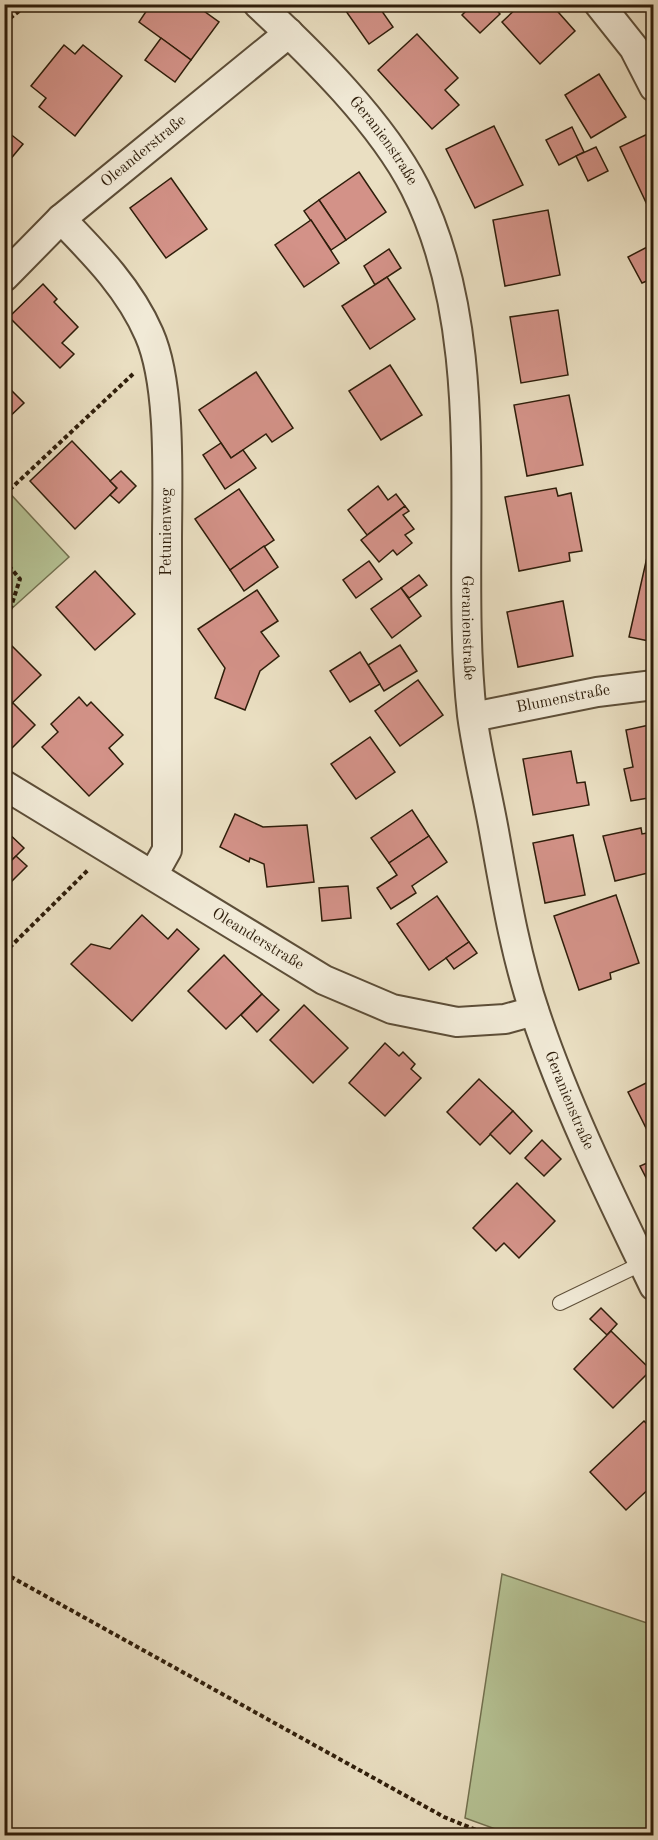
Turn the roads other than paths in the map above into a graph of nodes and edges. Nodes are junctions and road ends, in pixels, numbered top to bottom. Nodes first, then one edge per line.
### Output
1 (258, 4) edge
2 (598, 4) edge
3 (289, 33) junction
4 (644, 45) edge
5 (654, 87) edge
6 (61, 219) junction
7 (4, 277) edge
8 (654, 686) edge
9 (472, 717) junction
10 (4, 785) edge
11 (153, 875) junction
12 (534, 1011) junction
13 (648, 1275) edge
14 (560, 1303) dead end

1 - 3 street, Geranienstraße
2 - 4 street
3 - 6 street, Oleanderstraße
3 - 9 street, Geranienstraße
4 - 5 street
6 - 7 street, Oleanderstraße
6 - 11 street, Petunienweg
8 - 9 street, Blumenstraße
9 - 12 street, Geranienstraße
10 - 11 street, Oleanderstraße
11 - 12 street, Oleanderstraße
12 - 13 street, Geranienstraße
13 - 14 lane

